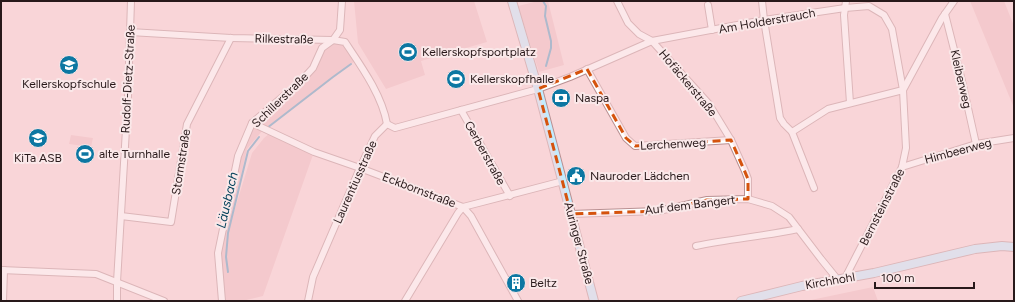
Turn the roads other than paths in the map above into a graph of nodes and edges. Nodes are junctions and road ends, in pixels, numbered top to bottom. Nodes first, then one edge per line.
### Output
1 (131, 1) edge
2 (342, 1) edge
3 (512, 1) edge
4 (617, 1) edge
5 (762, 1) edge
6 (954, 1) edge
7 (846, 4) edge
8 (708, 5) dead end
9 (945, 14) junction
10 (764, 20) junction
11 (712, 30) junction
12 (130, 32) junction
13 (231, 38) junction
14 (333, 40) junction
15 (652, 41) junction
16 (587, 70) junction
17 (538, 89) junction
18 (903, 90) junction
19 (850, 103) junction
20 (461, 110) junction
21 (252, 124) junction
22 (387, 124) junction
23 (792, 132) junction
24 (1014, 138) edge
25 (731, 140) junction
26 (976, 144) junction
27 (902, 167) junction
28 (360, 168) junction
29 (563, 181) junction
30 (814, 188) dead end
31 (510, 196) junction
32 (748, 198) junction
33 (463, 207) junction
34 (571, 214) junction
35 (121, 216) junction
36 (798, 229) junction
37 (696, 246) dead end
38 (1014, 248) edge
39 (2, 270) edge
40 (842, 279) junction
41 (117, 282) junction
42 (3, 301) edge
43 (117, 301) edge
44 (164, 301) edge
45 (222, 301) edge
46 (308, 301) edge
47 (405, 301) edge
48 (518, 301) edge
49 (594, 301) edge
50 (741, 301) edge

1 - 12 street, Rudolf-Dietz-Straße
2 - 14 street, Schillerstraße
3 - 17 street, Auringer Straße
4 - 15 street, Hofäckerstraße
5 - 10 street
6 - 9 street
7 - 10 street, Am Holderstrauch
7 - 18 street, Am Holderstrauch
7 - 19 street
8 - 11 street, Am Holderstrauch
9 - 18 street
9 - 26 street, Kleiberweg
10 - 11 street, Am Holderstrauch
10 - 23 street
11 - 15 street, Am Holderstrauch
12 - 13 street, Rilkestraße
12 - 35 street, Rudolf-Dietz-Straße
13 - 14 street, Rilkestraße
13 - 35 street, Stormstraße
14 - 21 street, Schillerstraße
14 - 22 street, Rilkestraße
15 - 16 street, Am Holderstrauch
15 - 25 street, Hofäckerstraße
16 - 17 street, Am Holderstrauch
16 - 25 street, Lerchenweg
17 - 20 street
17 - 29 street, Auringer Straße
18 - 19 street
18 - 27 street, Bernsteinstraße
19 - 23 street
20 - 22 street
20 - 31 street, Gerberstraße
21 - 28 street, Eckbornstraße
21 - 45 street, Schillerstraße
22 - 28 street, Laurentiusstraße
23 - 30 street
24 - 26 street, Himbeerweg
25 - 32 street, Hofäckerstraße
26 - 27 street, Himbeerweg
27 - 40 street, Bernsteinstraße
28 - 33 street, Eckbornstraße
28 - 46 street, Laurentiusstraße
29 - 31 street
29 - 34 street, Auringer Straße
31 - 33 street
32 - 34 street, Auf dem Bangert
32 - 36 street, Auf dem Bangert
33 - 47 street
33 - 48 street, Eckbornstraße
34 - 49 street, Auringer Straße
35 - 41 street, Rudolf-Dietz-Straße
36 - 37 street
36 - 40 street, Auf dem Bangert
38 - 40 street, Kirchhohl
39 - 41 street
39 - 42 street
40 - 50 street, Kirchhohl
41 - 43 street, Rudolf-Dietz-Straße
41 - 44 street

